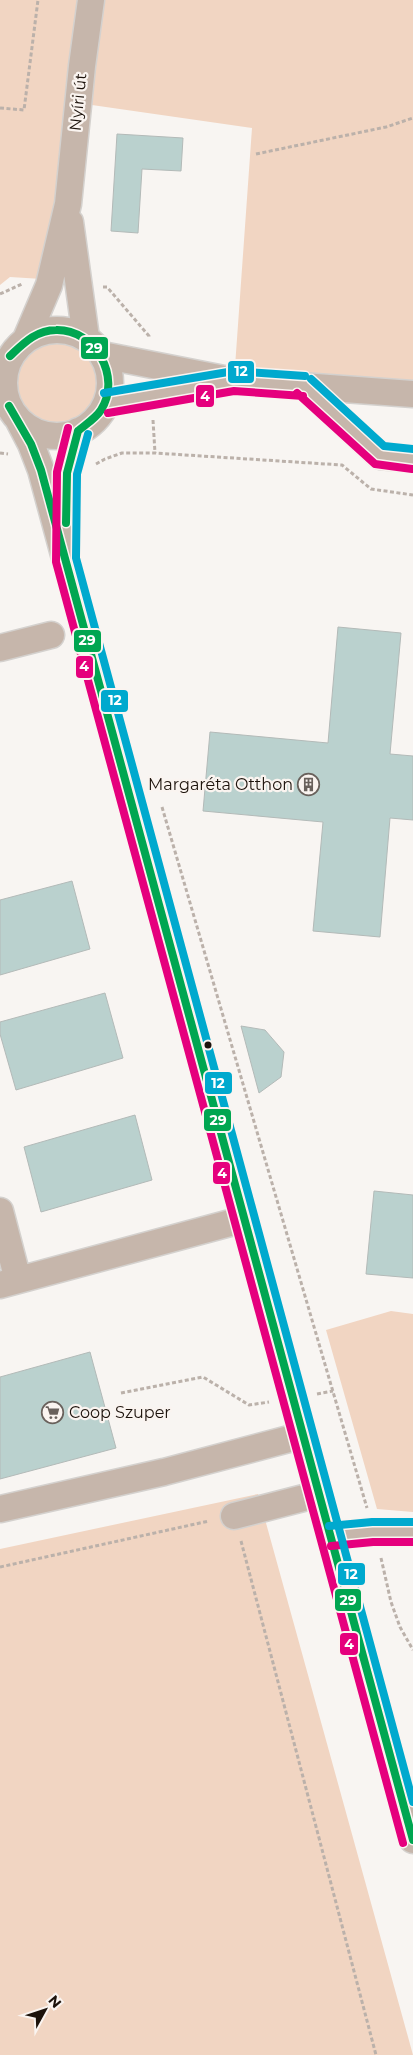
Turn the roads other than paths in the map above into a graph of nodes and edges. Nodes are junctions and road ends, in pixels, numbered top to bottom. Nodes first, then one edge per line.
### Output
1 (91, 0) edge
2 (68, 204) junction
3 (94, 346) junction
4 (12, 351) edge
5 (234, 381) junction
6 (304, 386) junction
7 (413, 394) edge
8 (106, 403) junction
9 (9, 409) edge
10 (78, 431) junction
11 (413, 459) edge
12 (66, 559) junction
13 (50, 634) dead end
14 (0, 648) edge
15 (0, 1211) edge
16 (245, 1219) junction
17 (9, 1282) edge
18 (304, 1435) junction
19 (319, 1494) junction
20 (0, 1509) edge
21 (234, 1516) road end
22 (413, 1532) edge
23 (330, 1536) junction
24 (413, 1840) edge

1 - 2 street, Nyíri út
2 - 3 street, Nyíri út
2 - 4 street, Nyíri út
3 - 4 street
3 - 5 street
3 - 8 street
4 - 9 street
5 - 6 street
5 - 8 street
6 - 7 street
6 - 11 street
8 - 10 street
9 - 10 street
9 - 12 street
10 - 12 street
12 - 16 street
13 - 14 street
15 - 17 street
16 - 17 street
16 - 18 street
18 - 19 street
18 - 20 street
19 - 21 street
19 - 23 street
22 - 23 street
23 - 24 street

